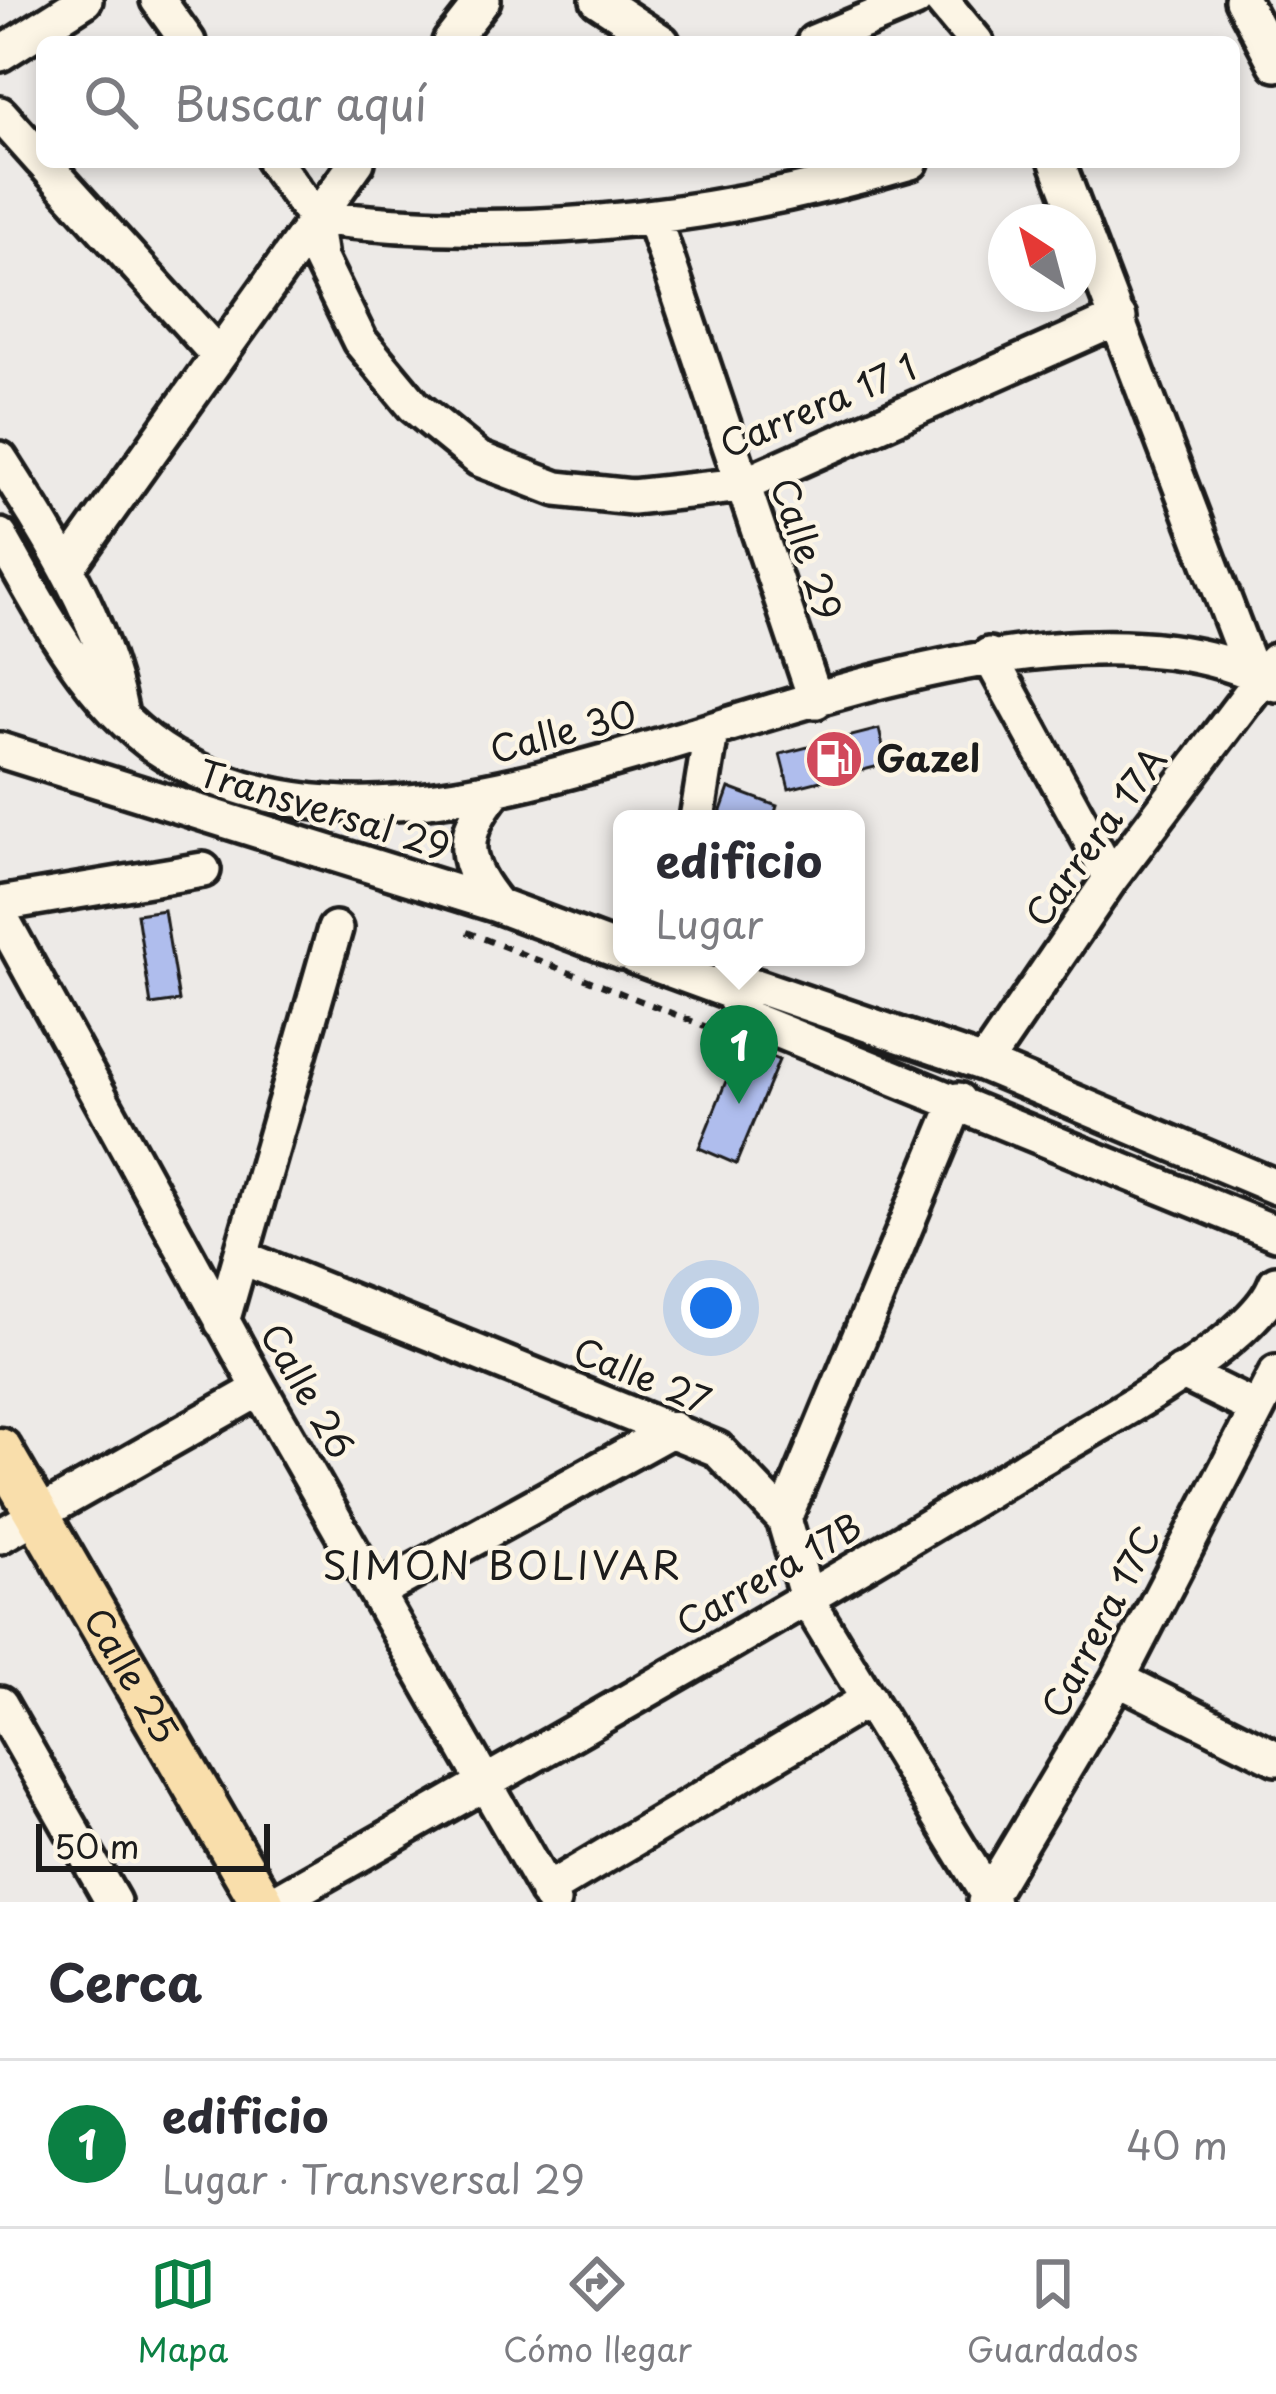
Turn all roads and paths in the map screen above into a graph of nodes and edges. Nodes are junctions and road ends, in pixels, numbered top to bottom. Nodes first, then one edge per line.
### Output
1 (85, 0) edge
2 (158, 0) edge
3 (483, 0) edge
4 (598, 0) edge
5 (915, 0) edge
6 (941, 0) edge
7 (1242, 0) edge
8 (1256, 33) edge
9 (184, 36) edge
10 (455, 36) edge
11 (653, 36) edge
12 (828, 36) edge
13 (971, 36) edge
14 (0, 54) edge
15 (1276, 64) edge
16 (0, 114) edge
17 (36, 153) edge
18 (49, 168) edge
19 (278, 168) edge
20 (352, 168) edge
21 (887, 168) edge
22 (1060, 168) edge
23 (314, 217) junction
24 (653, 218) junction
25 (1119, 317) junction
26 (216, 352) junction
27 (0, 460) edge
28 (743, 485) junction
29 (0, 536) edge
30 (68, 567) junction
31 (989, 655) junction
32 (1267, 673) edge
33 (816, 701) junction
34 (122, 715) junction
35 (711, 732) junction
36 (0, 750) edge
37 (494, 792) junction
38 (699, 810) edge
39 (203, 870) dead end
40 (1111, 878) junction
41 (0, 904) edge
42 (497, 905) junction
43 (0, 916) edge
44 (334, 929) dead end
45 (613, 949) edge
46 (679, 966) edge
47 (730, 966) edge
48 (731, 992) junction
49 (984, 1064) junction
50 (958, 1100) junction
51 (1274, 1196) edge
52 (1276, 1233) edge
53 (242, 1257) junction
54 (1276, 1283) edge
55 (222, 1322) junction
56 (1181, 1372) junction
57 (1276, 1373) edge
58 (260, 1389) junction
59 (1257, 1409) junction
60 (673, 1429) junction
61 (0, 1450) edge
62 (784, 1519) junction
63 (18, 1526) edge
64 (377, 1592) junction
65 (808, 1600) junction
66 (1118, 1679) junction
67 (869, 1699) junction
68 (0, 1704) edge
69 (1276, 1758) edge
70 (483, 1785) junction
71 (549, 1896) edge
72 (989, 1901) edge
73 (113, 1902) edge
74 (262, 1902) edge
75 (276, 1902) edge

1 - 14 street
2 - 9 street
3 - 10 street
4 - 11 street
5 - 12 street
6 - 13 street
7 - 8 street
8 - 15 street
16 - 17 street
18 - 26 street
19 - 23 street
20 - 23 street
21 - 24 street
22 - 25 street
23 - 24 street
23 - 26 street
23 - 28 street, Carrera 17 1
24 - 28 street, Calle 29
25 - 28 street, Carrera 17 1
25 - 32 street
26 - 30 street
27 - 30 street
28 - 33 street, Calle 29
29 - 34 street, Calle 30
30 - 34 street
31 - 32 street, Calle 30
31 - 33 street, Calle 30
31 - 40 street
32 - 40 street, Carrera 17A
33 - 35 street, Calle 30
34 - 37 street, Calle 30
35 - 37 street, Calle 30
35 - 38 street
36 - 42 street, Transversal 29
37 - 42 street
39 - 41 street
40 - 49 street, Carrera 17A
42 - 45 street, Transversal 29
43 - 55 street, Calle 26
44 - 53 street
46 - 48 street
47 - 48 street
48 - 49 street
48 - 50 street
49 - 51 street
50 - 52 street
50 - 62 street
53 - 55 street
53 - 60 street, Calle 27
54 - 56 street, Carrera 17B
55 - 58 street, Calle 26
56 - 59 street
56 - 65 street, Carrera 17B
57 - 59 street, Carrera 17C
58 - 63 street
58 - 64 street, Calle 26
59 - 66 street, Carrera 17C
60 - 62 street, Calle 27
60 - 64 street
61 - 63 main road, Calle 25
62 - 65 street, Calle 27
63 - 74 main road, Calle 25
64 - 70 street, Calle 26
65 - 67 street, Calle 27
65 - 70 street, Carrera 17B
66 - 69 street
66 - 72 street, Carrera 17C
67 - 71 street
67 - 72 street, Calle 27
68 - 73 street
70 - 71 street, Calle 26
70 - 75 street, Carrera 17B

